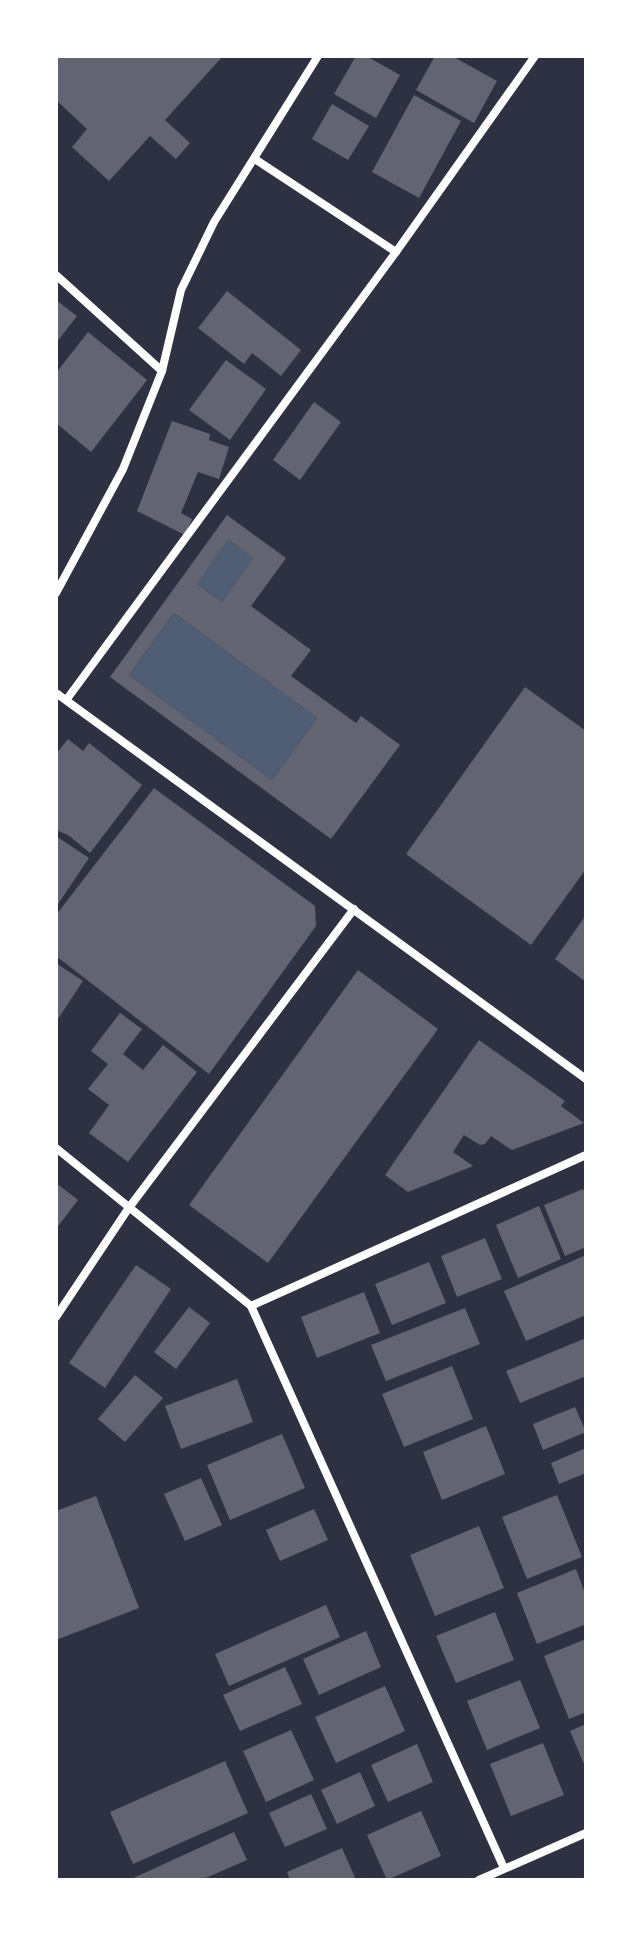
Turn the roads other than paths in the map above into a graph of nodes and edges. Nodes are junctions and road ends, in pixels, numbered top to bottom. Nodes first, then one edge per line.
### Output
1 (318, 56) edge
2 (535, 56) edge
3 (255, 159) junction
4 (396, 252) junction
5 (56, 275) edge
6 (162, 371) junction
7 (56, 593) edge
8 (56, 693) edge
9 (67, 699) junction
10 (354, 909) junction
11 (586, 1079) edge
12 (56, 1148) edge
13 (586, 1155) edge
14 (128, 1209) junction
15 (251, 1306) junction
16 (56, 1317) edge
17 (586, 1833) edge
18 (504, 1868) junction
19 (479, 1880) edge

1 - 3 street
2 - 4 street
3 - 4 street
3 - 6 street
4 - 9 street
5 - 6 street
6 - 7 street
8 - 9 street
9 - 10 street
10 - 11 street
10 - 14 street
12 - 14 street
13 - 15 street
14 - 15 street
14 - 16 street
15 - 18 street
17 - 18 street
18 - 19 street

